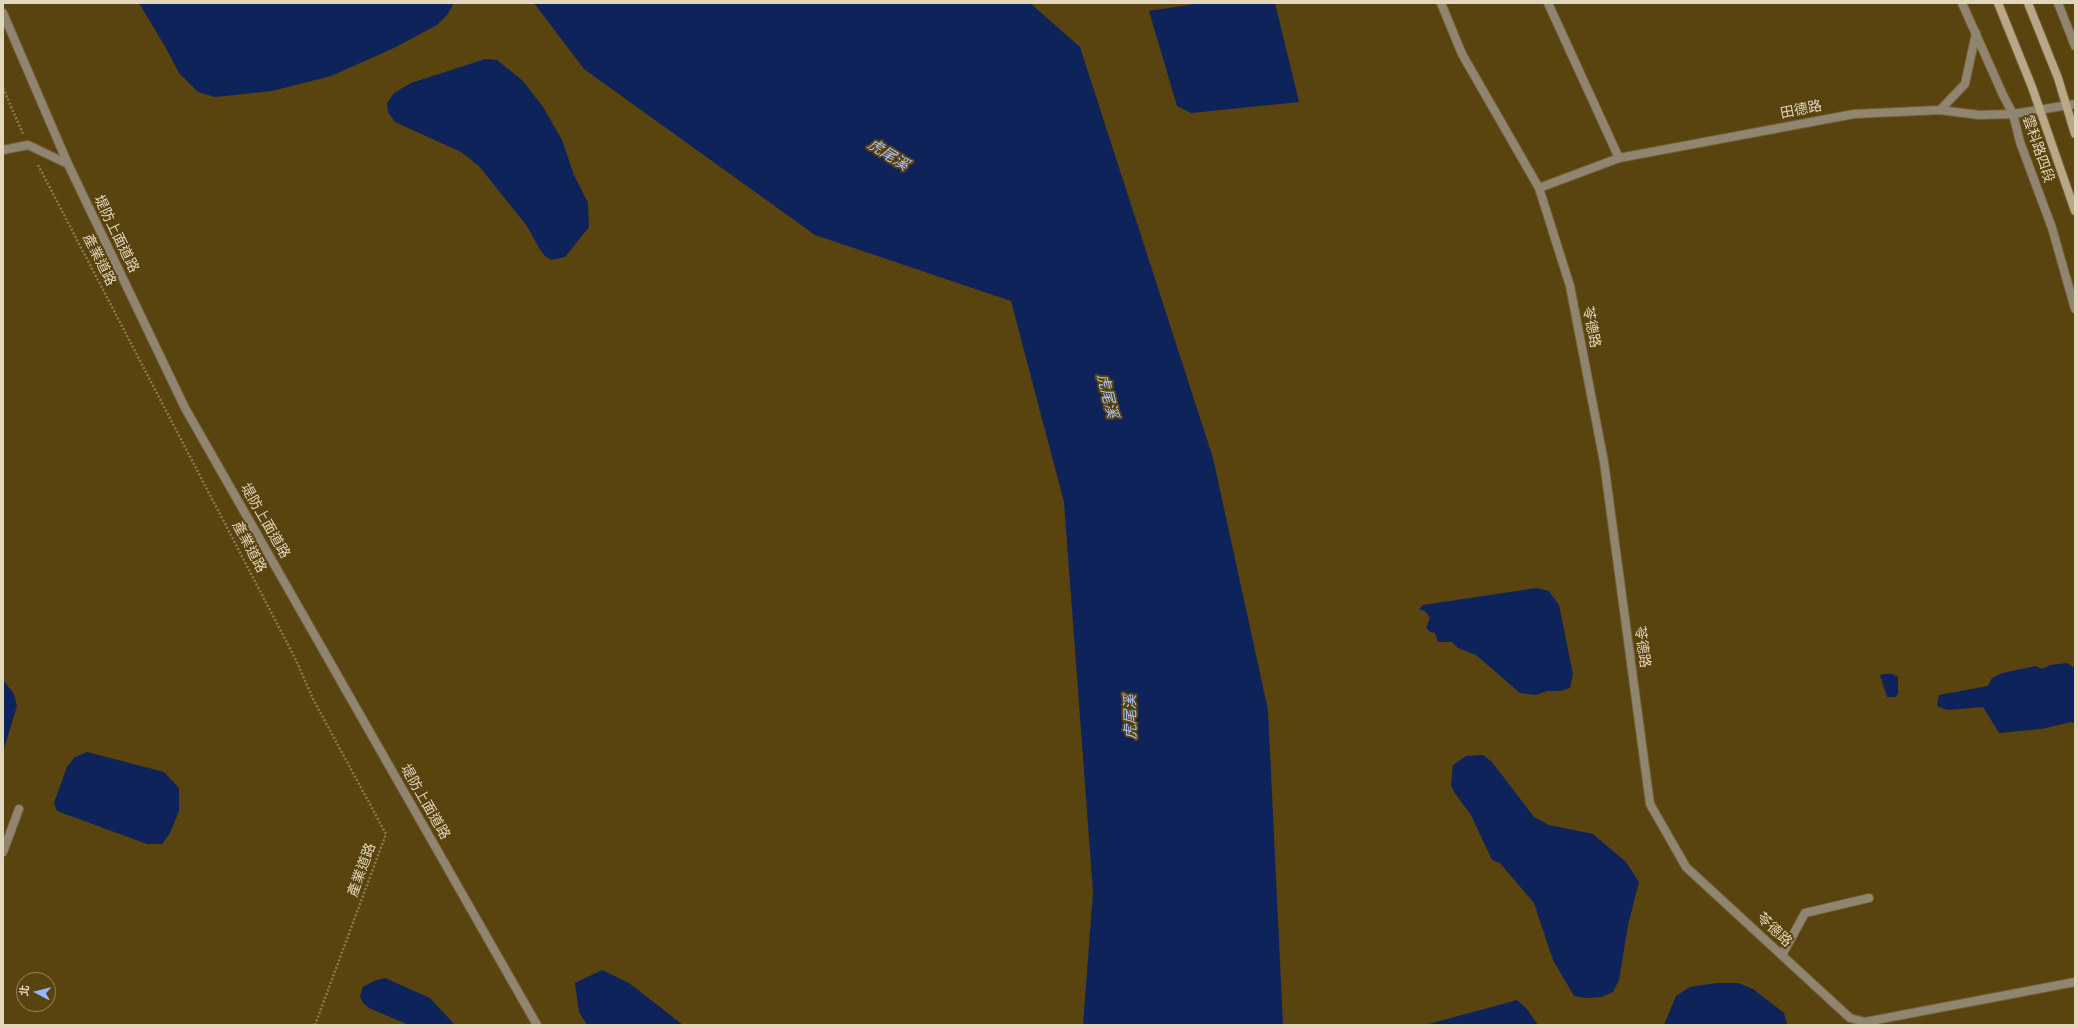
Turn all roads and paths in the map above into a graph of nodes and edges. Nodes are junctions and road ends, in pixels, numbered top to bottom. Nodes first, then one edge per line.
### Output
1 (1440, 3) edge
2 (1548, 3) edge
3 (1962, 3) edge
4 (1998, 3) edge
5 (2028, 3) edge
6 (2058, 3) edge
7 (3, 13) edge
8 (1976, 33) junction
9 (2075, 46) edge
10 (3, 88) edge
11 (2075, 104) edge
12 (2066, 105) junction
13 (1940, 110) junction
14 (2040, 110) junction
15 (2013, 114) junction
16 (2075, 134) edge
17 (28, 145) junction
18 (3, 150) edge
19 (1619, 158) junction
20 (68, 164) junction
21 (1539, 188) junction
22 (2075, 211) edge
23 (2075, 309) edge
24 (19, 809) dead end
25 (3, 852) edge
26 (1869, 898) dead end
27 (1782, 955) junction
28 (2075, 982) edge
29 (315, 1025) edge
30 (537, 1025) edge

1 - 21 street, 苓德路
2 - 19 street
3 - 8 street, 雲科路四段
4 - 14 main road, 雲科路四段
5 - 12 main road
6 - 9 street
7 - 20 street, 堤防上面道路
8 - 13 street
8 - 15 street, 雲科路四段
10 - 17 path, 產業道路
11 - 12 street, 田德路
12 - 14 street, 田德路
12 - 16 main road
13 - 15 street, 田德路
13 - 19 street, 田德路
14 - 15 street, 田德路
14 - 22 main road, 雲科路四段
15 - 23 street, 雲科路四段
17 - 18 street
17 - 20 street
17 - 29 path, 產業道路
19 - 21 street, 田德路
20 - 30 street, 堤防上面道路
21 - 27 street, 苓德路
24 - 25 street
26 - 27 street
27 - 28 street, 苓德路

